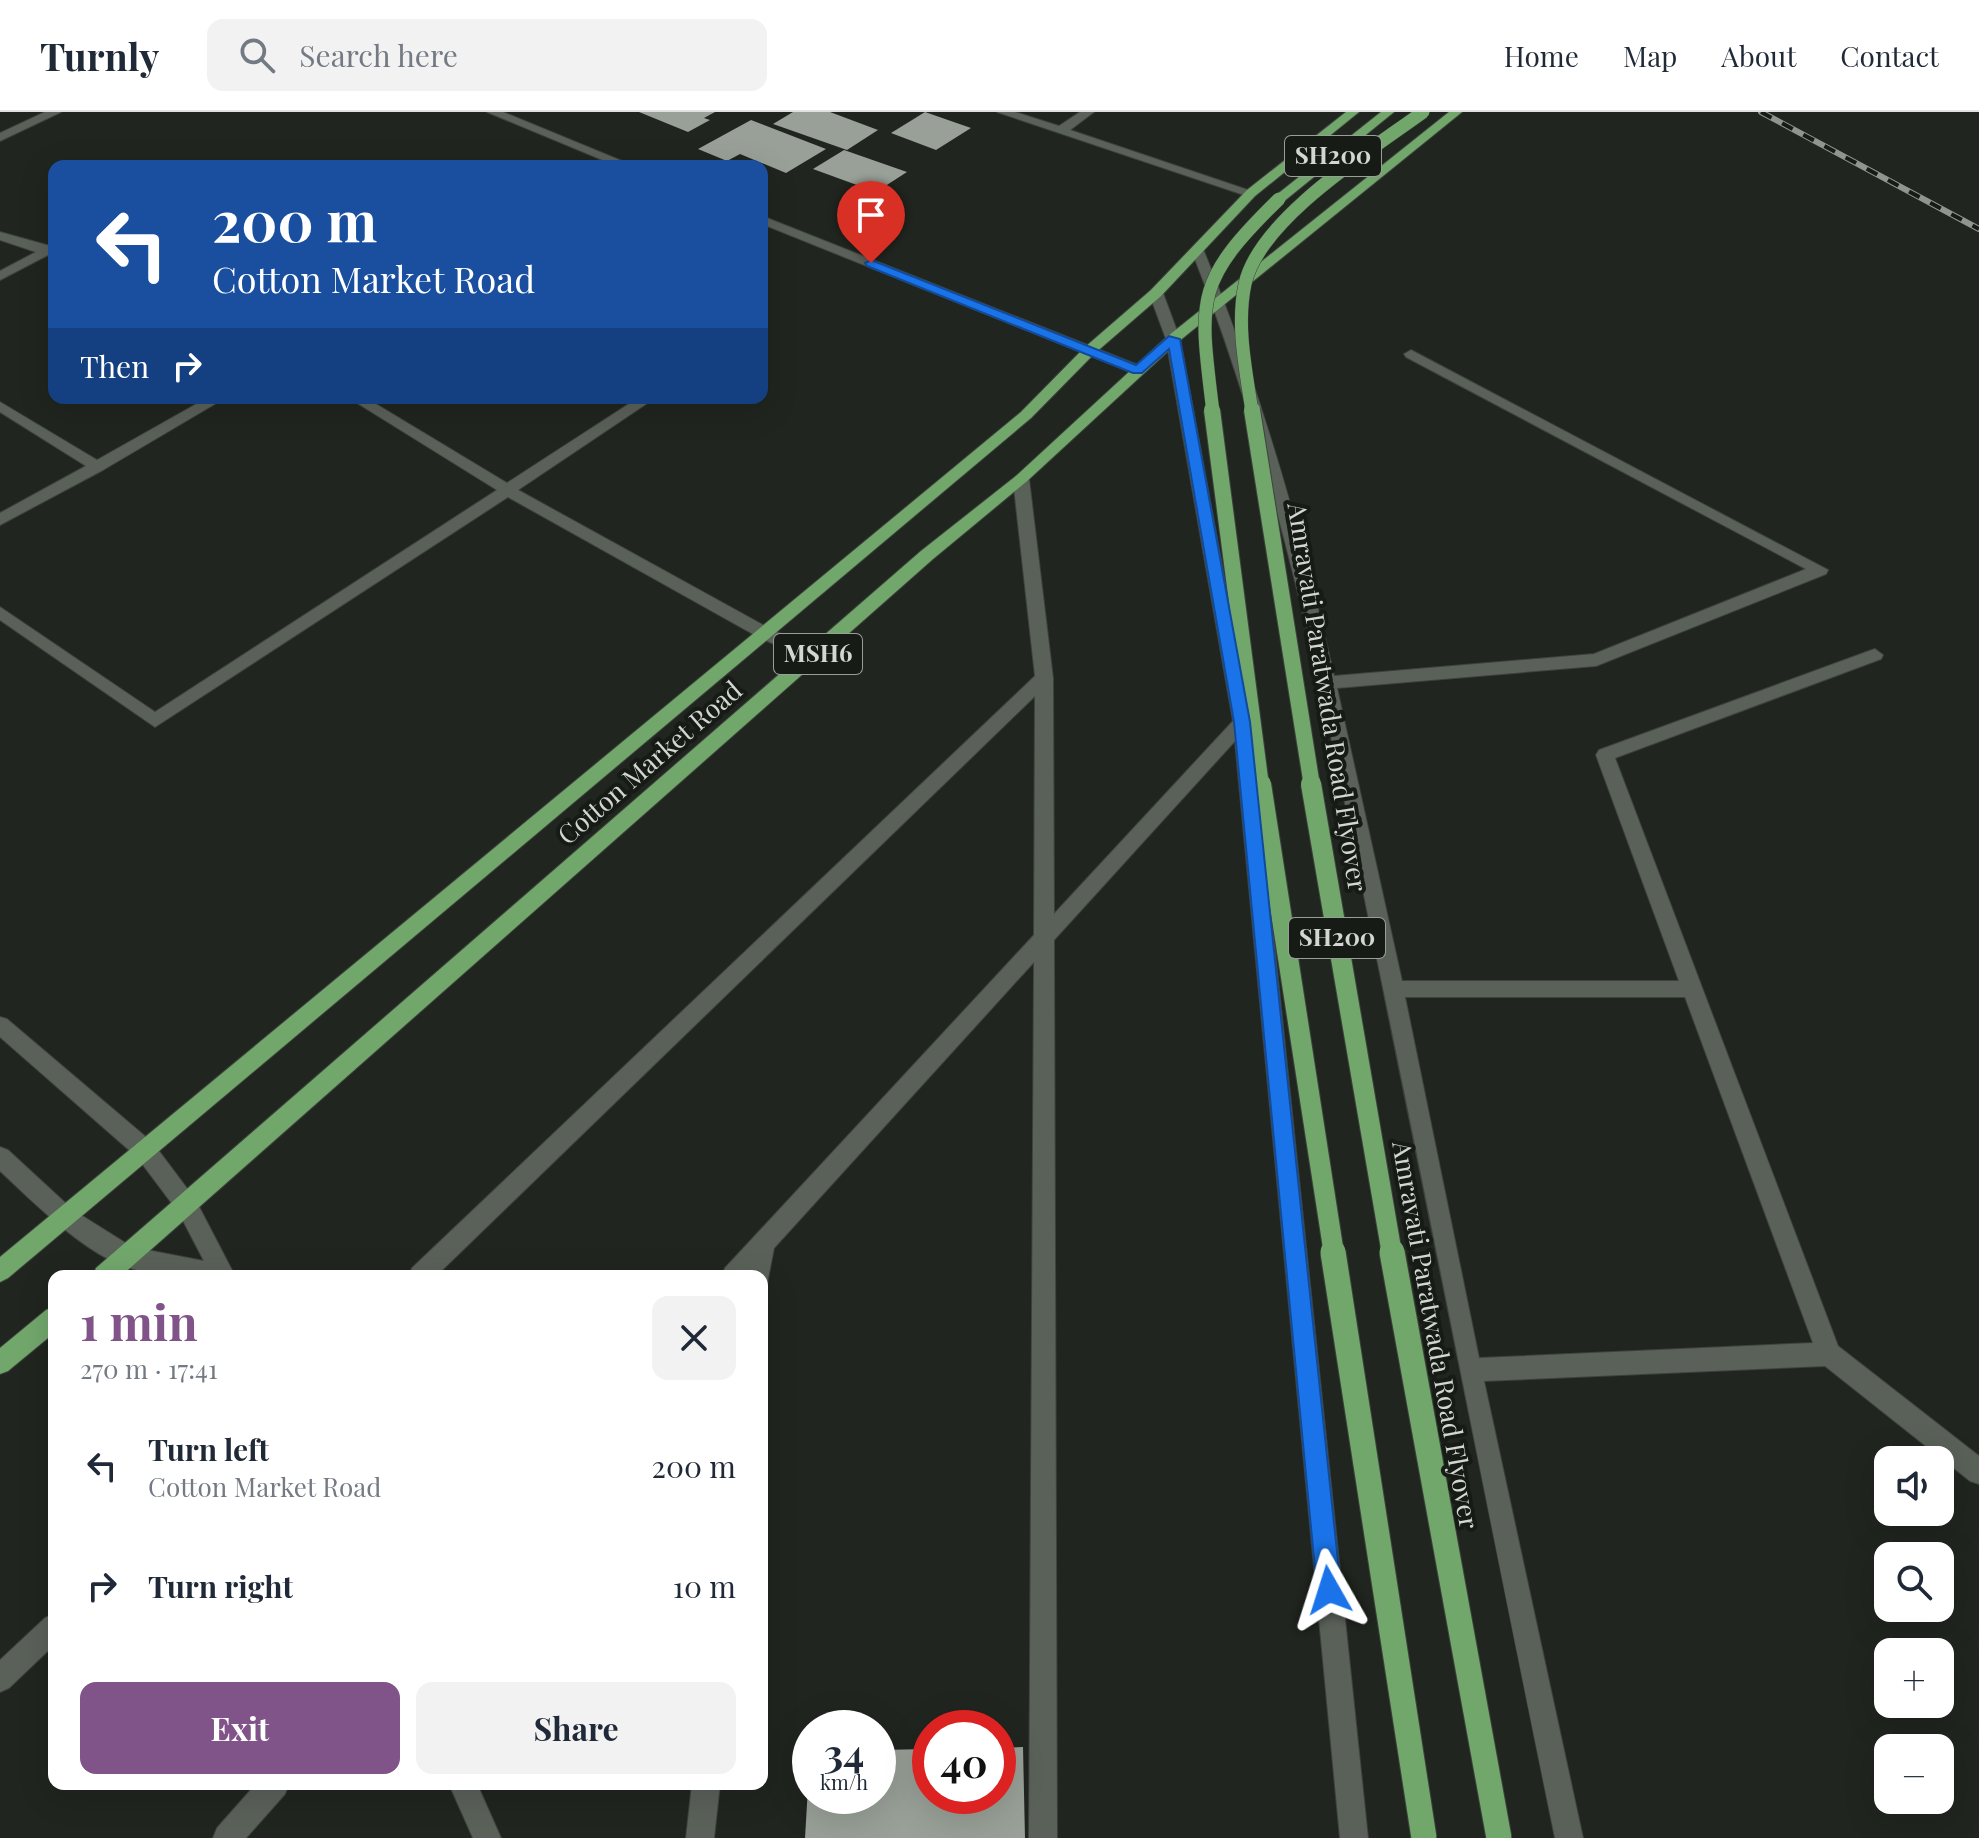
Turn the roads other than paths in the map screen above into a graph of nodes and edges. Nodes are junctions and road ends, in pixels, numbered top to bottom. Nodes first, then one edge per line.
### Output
1 (55, 112) edge
2 (493, 112) edge
3 (1003, 112) edge
4 (1088, 112) edge
5 (1353, 112) edge
6 (1388, 112) edge
7 (1423, 112) edge
8 (1456, 112) edge
9 (1060, 131) junction
10 (0, 137) edge
11 (613, 160) edge
12 (1251, 193) junction
13 (768, 222) edge
14 (0, 236) edge
15 (1197, 249) junction
16 (48, 251) edge
17 (48, 253) edge
18 (0, 276) edge
19 (1156, 293) junction
20 (1220, 302) junction
21 (1173, 339) junction
22 (1089, 351) junction
23 (1411, 354) dead end
24 (1138, 370) junction
25 (208, 404) edge
26 (366, 404) edge
27 (639, 404) edge
28 (0, 406) edge
29 (98, 467) junction
30 (1021, 479) junction
31 (509, 491) junction
32 (0, 520) edge
33 (0, 612) edge
34 (766, 634) junction
35 (1875, 655) dead end
36 (816, 656) junction
37 (1044, 678) junction
38 (1327, 683) junction
39 (1242, 722) junction
40 (1045, 933) junction
41 (1394, 989) junction
42 (1695, 989) junction
43 (0, 1025) edge
44 (145, 1150) junction
45 (0, 1157) edge
46 (187, 1206) junction
47 (65, 1217) junction
48 (763, 1243) junction
49 (127, 1257) junction
50 (111, 1270) edge
51 (196, 1270) edge
52 (220, 1270) edge
53 (426, 1270) edge
54 (738, 1270) edge
55 (760, 1270) edge
56 (0, 1271) edge
57 (48, 1323) edge
58 (1829, 1354) junction
59 (0, 1363) edge
60 (1470, 1370) junction
61 (1979, 1472) edge
62 (48, 1633) edge
63 (0, 1679) edge
64 (270, 1790) edge
65 (466, 1790) edge
66 (705, 1790) edge
67 (227, 1838) edge
68 (487, 1838) edge
69 (700, 1838) edge
70 (1043, 1838) edge
71 (1354, 1838) edge
72 (1424, 1838) edge
73 (1499, 1838) edge
74 (1569, 1838) edge

1 - 10 street
2 - 11 street
3 - 9 street
4 - 9 street
5 - 12 main road, MSH6
6 - 72 main road, SH200, bridge
7 - 73 main road, Amravati Paratwada Road Flyover / SH200, bridge
8 - 20 main road, Cotton Market Road / MSH6
9 - 12 street
12 - 15 main road, MSH6
13 - 22 street
14 - 16 street
15 - 19 main road, MSH6
15 - 20 street
17 - 18 street
19 - 21 street
19 - 22 main road, MSH6
20 - 21 main road, Cotton Market Road / MSH6
20 - 38 street
21 - 24 main road, Cotton Market Road / MSH6
21 - 39 street
22 - 24 street
22 - 34 main road, Cotton Market Road / MSH6
23 - 38 street
24 - 30 main road, Cotton Market Road / MSH6
25 - 29 street
26 - 31 street
27 - 31 street
28 - 29 street
29 - 32 street
30 - 36 main road, Cotton Market Road / MSH6
30 - 37 street
31 - 33 street
31 - 34 street
34 - 36 street
34 - 44 main road, Cotton Market Road / MSH6
35 - 42 street
36 - 46 main road, Cotton Market Road / MSH6
37 - 40 street
37 - 53 street
38 - 41 street
39 - 40 street
39 - 71 street
40 - 48 street
40 - 70 street
41 - 42 street
41 - 60 street
42 - 58 street
43 - 44 street
44 - 46 street
44 - 47 main road, Cotton Market Road / MSH6
45 - 47 street
46 - 49 main road, Cotton Market Road / MSH6
46 - 52 street
47 - 49 street
47 - 56 main road, Cotton Market Road / MSH6
48 - 54 street
48 - 55 street
49 - 50 main road, Cotton Market Road / MSH6
49 - 51 street
57 - 59 main road
58 - 60 street
58 - 61 street
60 - 74 street
62 - 63 street
64 - 67 street
65 - 68 street
66 - 69 street

